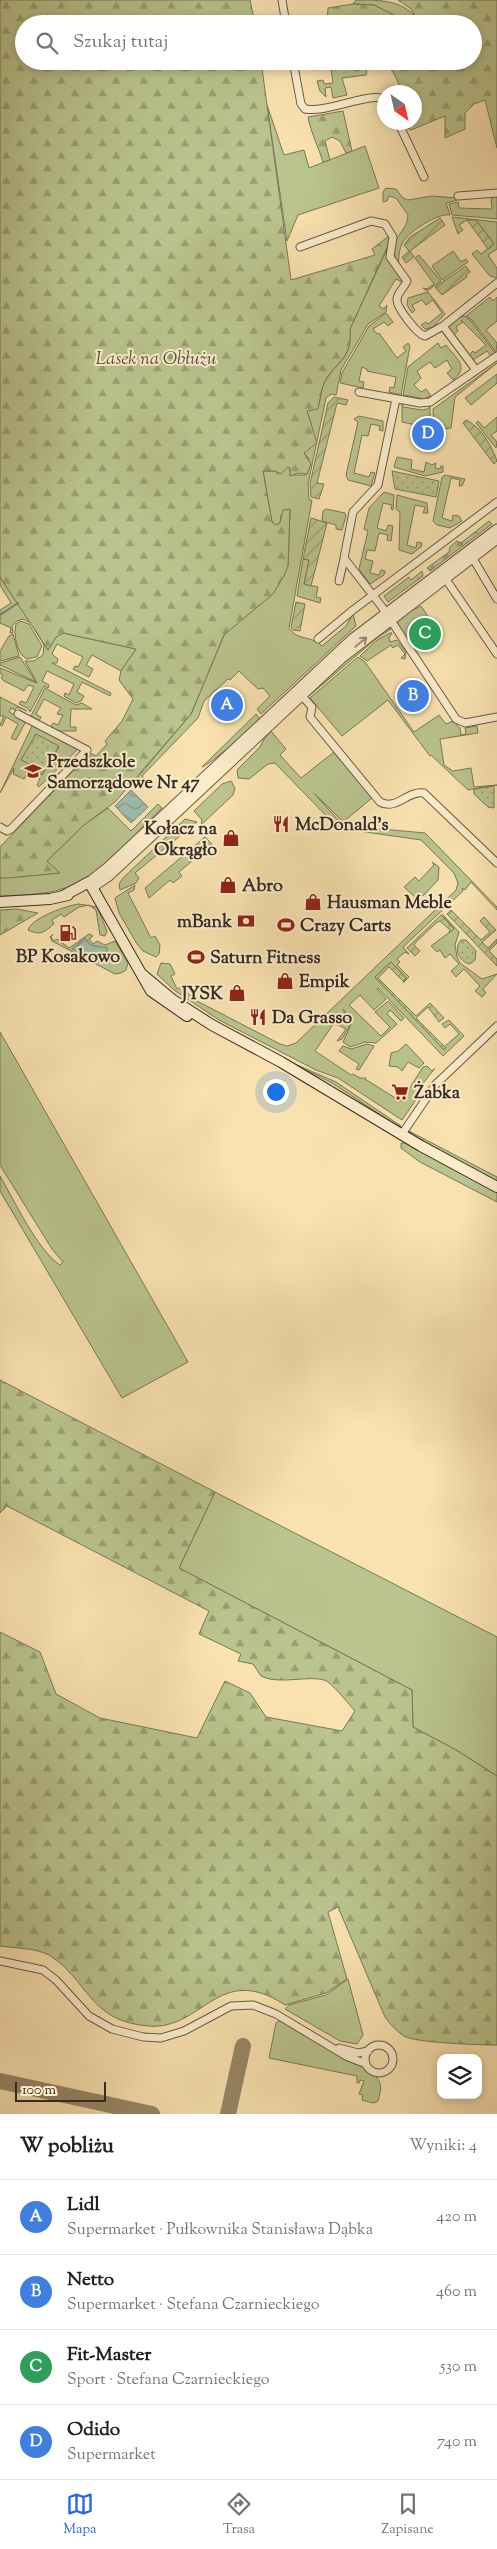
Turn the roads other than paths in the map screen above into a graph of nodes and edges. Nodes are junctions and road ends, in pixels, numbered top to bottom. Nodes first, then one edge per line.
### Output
1 (282, 0) edge
2 (284, 15) edge
3 (295, 70) edge
4 (377, 98) edge
5 (402, 130) edge
6 (424, 177) dead end
7 (497, 193) edge
8 (458, 196) dead end
9 (300, 247) dead end
10 (495, 284) edge
11 (443, 326) junction
12 (497, 356) edge
13 (476, 370) junction
14 (359, 392) dead end
15 (396, 399) junction
16 (497, 502) edge
17 (497, 528) edge
18 (497, 539) edge
19 (472, 557) junction
20 (344, 558) junction
21 (445, 578) junction
22 (339, 580) dead end
23 (373, 595) junction
24 (497, 599) edge
25 (387, 616) junction
26 (318, 639) dead end
27 (497, 654) edge
28 (302, 696) junction
29 (18, 714) dead end
30 (497, 717) edge
31 (0, 827) edge
32 (497, 863) edge
33 (91, 885) junction
34 (0, 902) edge
35 (497, 1026) edge
36 (402, 1134) junction
37 (497, 1187) edge
38 (0, 1961) edge
39 (322, 2040) junction
40 (368, 2051) junction
41 (366, 2064) junction

1 - 2 street
3 - 4 street
5 - 6 street
7 - 8 street
9 - 11 street
10 - 11 street
11 - 13 street
12 - 13 street
13 - 15 street
14 - 15 street
15 - 20 street
16 - 23 street
17 - 25 street
18 - 19 street
19 - 21 street
19 - 24 street
20 - 22 street
20 - 23 street
21 - 25 street
21 - 27 street
23 - 25 street
23 - 26 street
28 -> 25 street
25 - 30 street
25 - 33 street
28 - 32 street
28 - 33 street
29 - 31 street
33 - 34 main road
33 - 36 main road
35 - 36 street
36 - 37 main road
38 - 39 street
39 - 40 street
39 - 41 street
40 - 41 street
40 - 41 street

